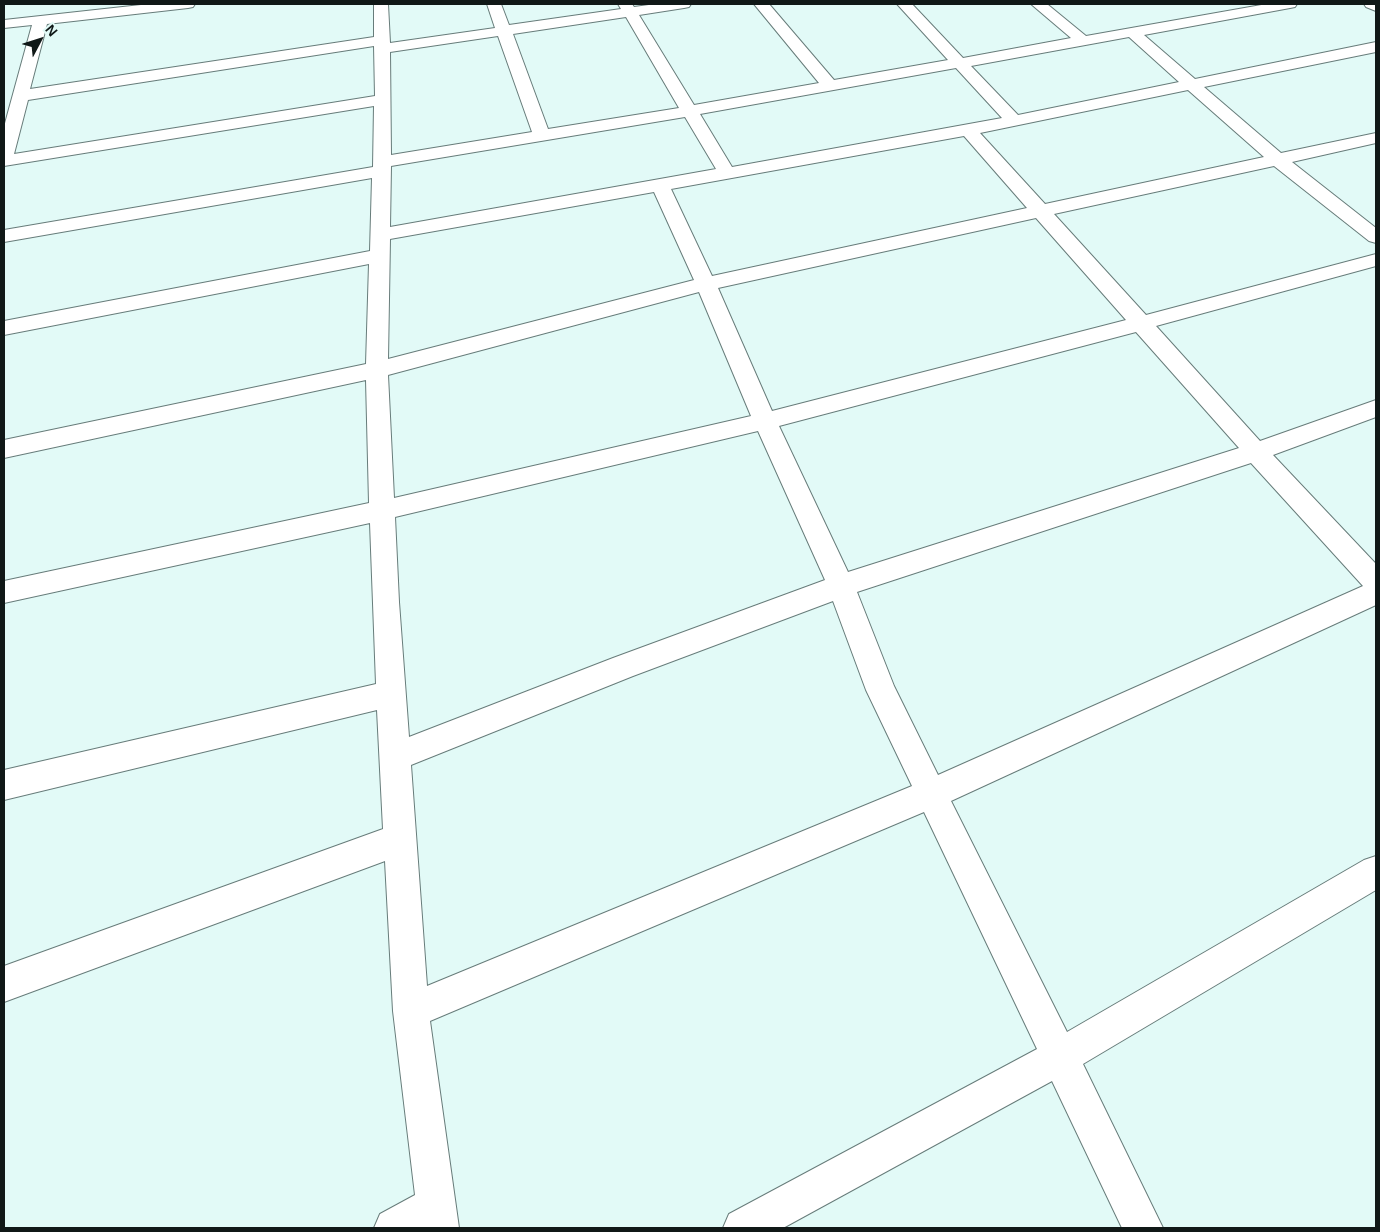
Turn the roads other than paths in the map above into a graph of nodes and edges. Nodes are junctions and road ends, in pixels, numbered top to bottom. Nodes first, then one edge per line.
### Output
1 (188, 4) edge
2 (381, 4) edge
3 (494, 4) edge
4 (684, 4) edge
5 (761, 4) edge
6 (904, 4) edge
7 (1038, 4) edge
8 (1290, 4) edge
9 (1371, 4) edge
10 (1376, 7) edge
11 (628, 8) edge
12 (1177, 8) dead end
13 (41, 19) junction
14 (1197, 21) junction
15 (4, 24) edge
16 (504, 31) junction
17 (1132, 32) junction
18 (1083, 41) junction
19 (382, 45) junction
20 (1376, 47) edge
21 (959, 63) junction
22 (1193, 85) junction
23 (830, 86) junction
24 (20, 96) junction
25 (383, 100) junction
26 (690, 111) junction
27 (1014, 121) junction
28 (968, 130) junction
29 (542, 136) junction
30 (1376, 138) edge
31 (4, 159) edge
32 (1278, 160) junction
33 (381, 167) junction
34 (727, 173) junction
35 (660, 185) junction
36 (1041, 212) junction
37 (4, 236) edge
38 (1376, 237) edge
39 (379, 246) junction
40 (1376, 260) edge
41 (706, 284) junction
42 (1142, 324) junction
43 (4, 328) edge
44 (377, 370) junction
45 (1376, 408) edge
46 (765, 421) junction
47 (4, 449) edge
48 (1256, 452) junction
49 (383, 511) junction
50 (1376, 582) edge
51 (841, 586) junction
52 (4, 592) edge
53 (1376, 593) edge
54 (390, 694) junction
55 (395, 758) junction
56 (4, 785) edge
57 (931, 794) junction
58 (400, 839) junction
59 (1376, 872) edge
60 (4, 984) edge
61 (411, 1011) junction
62 (1061, 1056) junction
63 (437, 1216) edge
64 (394, 1228) edge
65 (743, 1228) edge
66 (1143, 1228) edge

1 - 13 street
2 - 19 street
3 - 16 street
4 - 11 street
5 - 23 street
6 - 21 street
7 - 18 street
8 - 14 street
9 - 10 street
11 - 16 street
11 - 26 street
12 - 14 street
13 - 15 street
13 - 24 street
14 - 17 street
16 - 19 street
16 - 29 street
17 - 18 street
17 - 22 street
18 - 21 street
19 - 24 street
19 - 25 street
20 - 22 street
21 - 23 street
21 - 27 street
22 - 27 street
22 - 32 street
23 - 26 street
24 - 31 street
25 - 31 street
25 - 33 street
26 - 29 street
26 - 34 street
27 - 28 street
28 - 34 street
28 - 36 street
29 - 33 street
30 - 32 street
32 - 36 street
32 - 38 street
33 - 37 street
33 - 39 street
34 - 35 street
35 - 39 street
35 - 41 street
36 - 41 street
36 - 42 street
39 - 43 street
39 - 44 street
40 - 42 street
41 - 44 street
41 - 46 street
42 - 46 street
42 - 48 street
44 - 47 street
44 - 49 street
45 - 48 street
46 - 49 street
46 - 51 street
48 - 50 street
48 - 51 street
49 - 52 street
49 - 54 street
51 - 55 street
51 - 57 street
53 - 57 street
54 - 55 street
54 - 56 street
55 - 58 street
57 - 61 street
57 - 62 street
58 - 60 street
58 - 61 street
59 - 62 street
61 - 63 street
62 - 65 street
62 - 66 street
63 - 64 street

